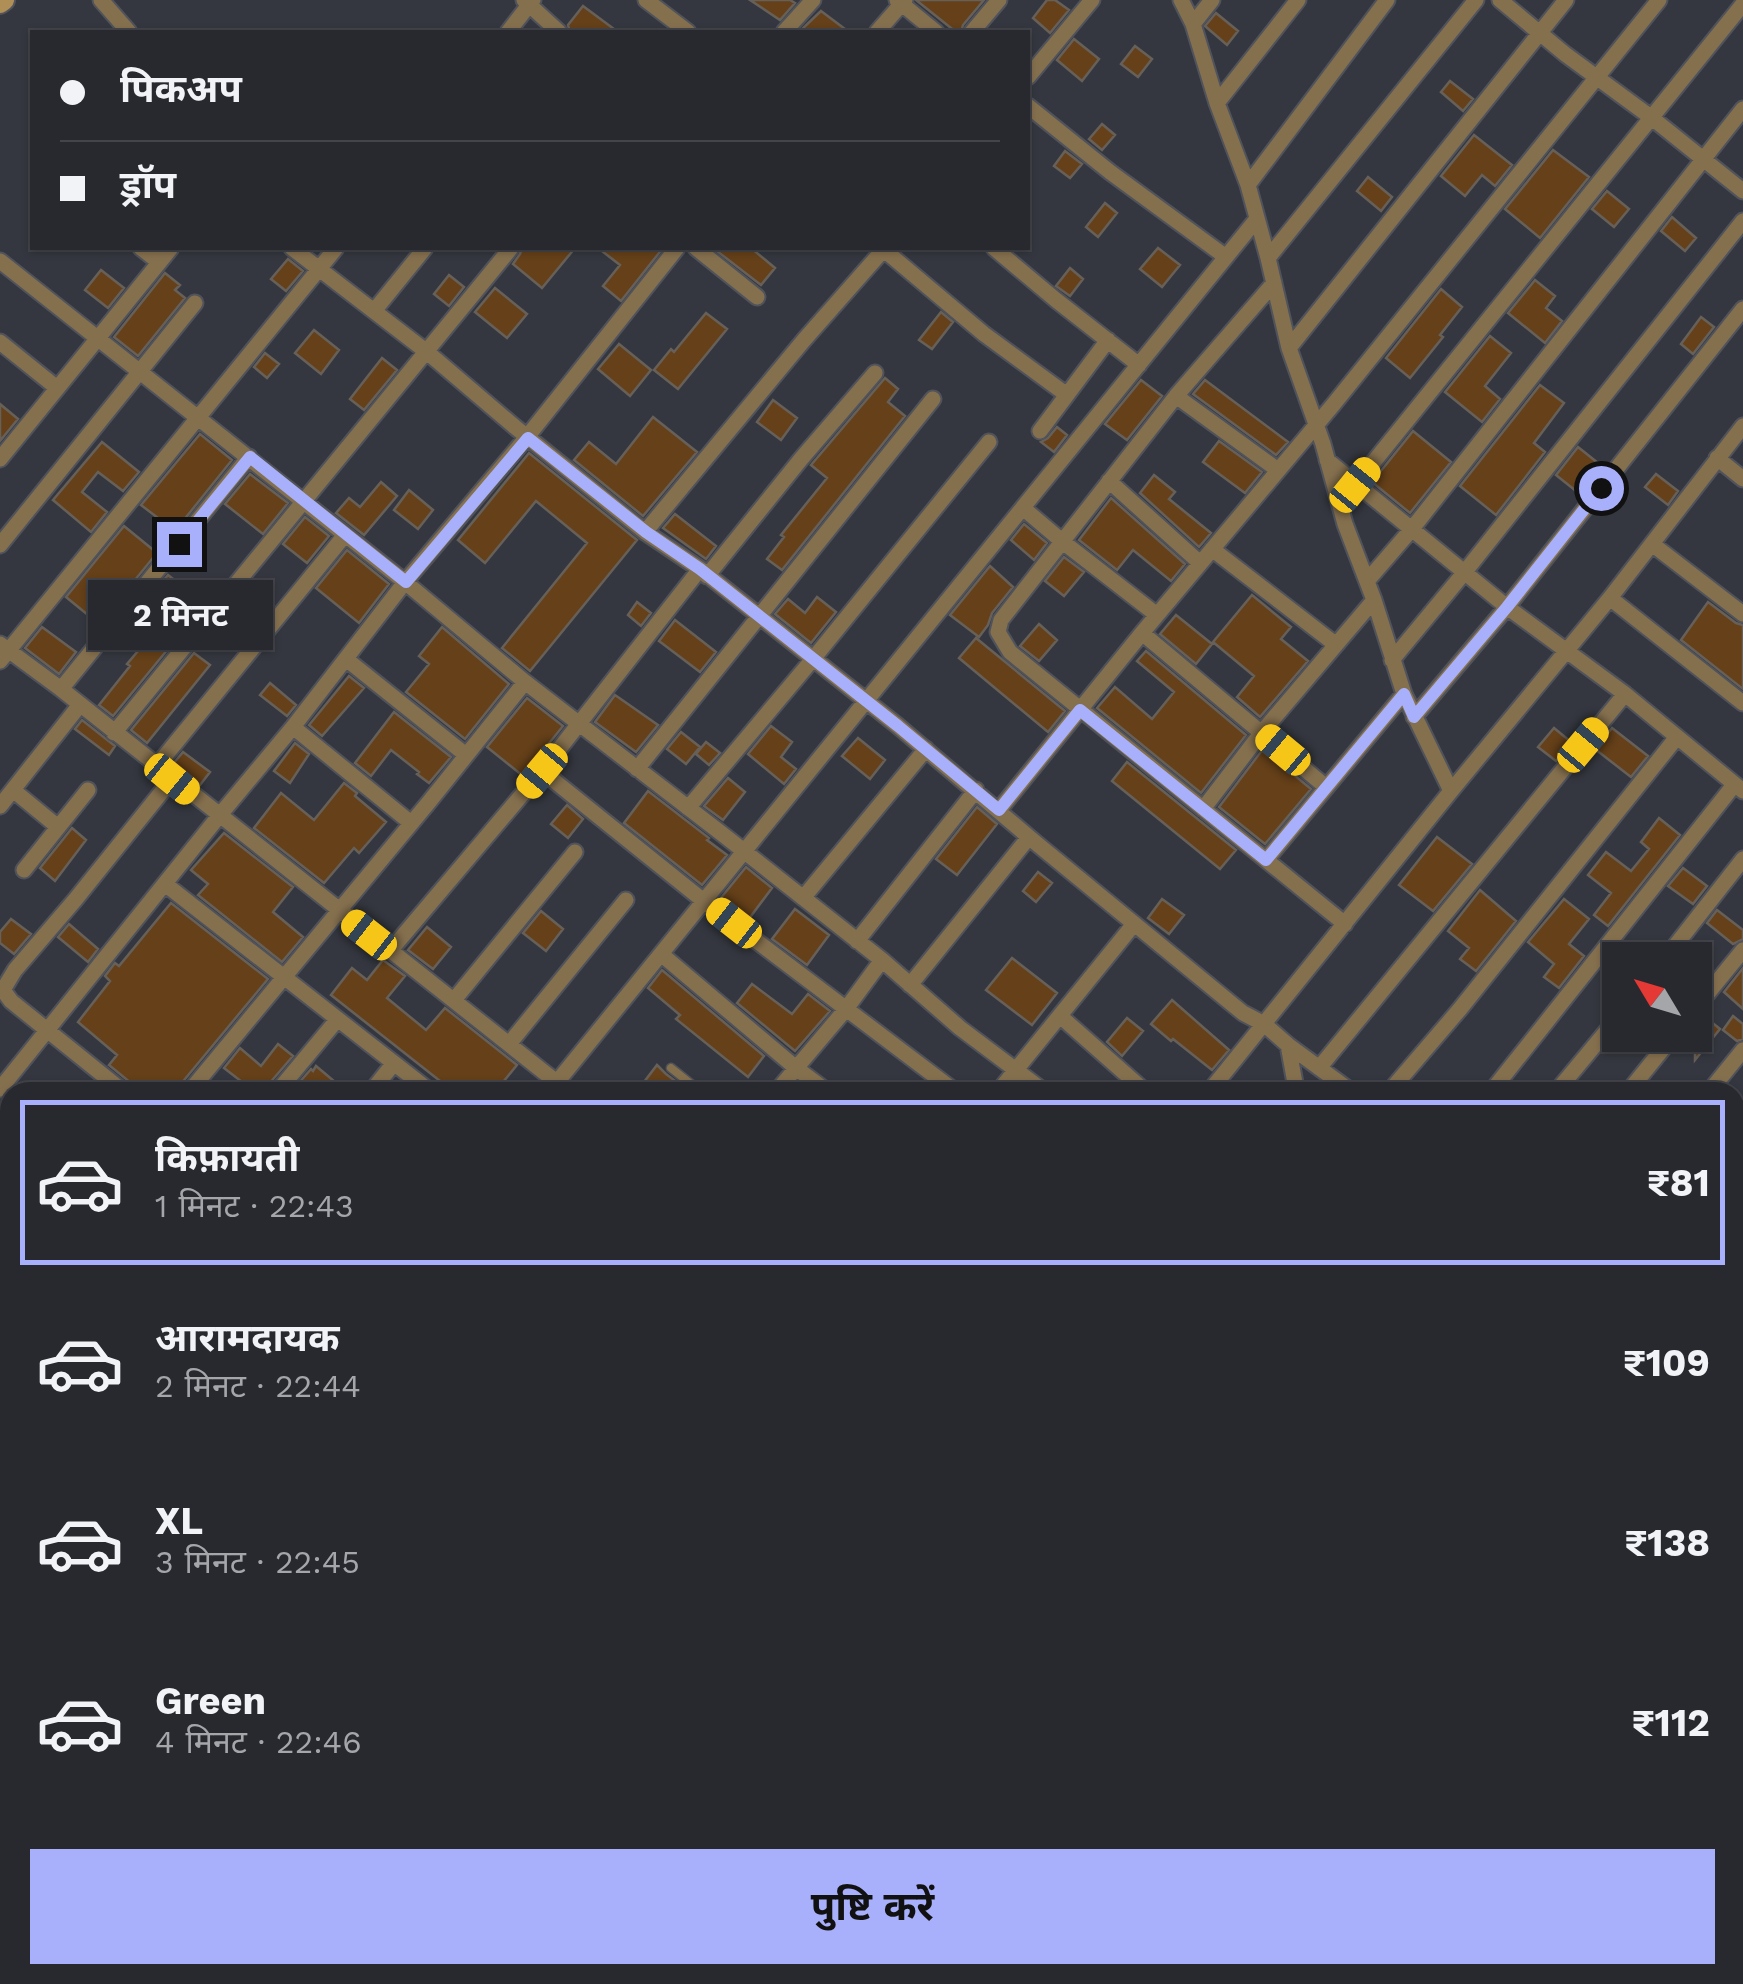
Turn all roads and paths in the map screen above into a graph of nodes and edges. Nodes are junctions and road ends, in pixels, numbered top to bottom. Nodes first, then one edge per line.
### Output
1 (101, 0) edge
2 (646, 0) edge
3 (813, 0) edge
4 (999, 0) edge
5 (1092, 0) edge
6 (1181, 0) edge
7 (1212, 0) edge
8 (1298, 0) edge
9 (1387, 0) edge
10 (1476, 0) edge
11 (1500, 0) edge
12 (1566, 0) edge
13 (1659, 0) edge
14 (901, 1) edge
15 (529, 2) edge
16 (1743, 4) edge
17 (1193, 24) junction
18 (127, 30) edge
19 (509, 30) edge
20 (557, 30) edge
21 (685, 30) edge
22 (786, 30) edge
23 (879, 30) edge
24 (934, 30) edge
25 (974, 30) edge
26 (1540, 32) junction
27 (1030, 74) edge
28 (1597, 77) junction
29 (1217, 104) junction
30 (1030, 108) edge
31 (1743, 109) edge
32 (1652, 118) junction
33 (1702, 160) junction
34 (1248, 186) junction
35 (1743, 192) edge
36 (1256, 220) junction
37 (1743, 222) edge
38 (144, 250) edge
39 (169, 250) edge
40 (295, 250) edge
41 (334, 250) edge
42 (423, 250) edge
43 (509, 250) edge
44 (675, 250) edge
45 (698, 250) edge
46 (996, 250) edge
47 (882, 251) edge
48 (1226, 257) junction
49 (1268, 258) junction
50 (0, 261) edge
51 (159, 262) junction
52 (319, 268) junction
53 (1274, 283) junction
54 (756, 297) dead end
55 (195, 304) dead end
56 (1743, 309) edge
57 (374, 311) junction
58 (96, 338) junction
59 (1108, 340) junction
60 (0, 342) edge
61 (1289, 348) junction
62 (427, 352) junction
63 (1139, 364) junction
64 (139, 373) junction
65 (875, 373) dead end
66 (57, 388) junction
67 (1067, 395) junction
68 (1176, 396) junction
69 (933, 399) dead end
70 (197, 419) junction
71 (1316, 424) junction
72 (1743, 426) edge
73 (1040, 431) dead end
74 (528, 438) junction
75 (989, 442) dead end
76 (250, 457) junction
77 (0, 458) edge
78 (1717, 458) junction
79 (1327, 460) junction
80 (1278, 470) junction
81 (1743, 479) edge
82 (1109, 481) junction
83 (1355, 485) junction
84 (304, 502) junction
85 (1023, 508) junction
86 (1411, 530) junction
87 (646, 532) junction
88 (346, 535) junction
89 (1063, 542) junction
90 (1652, 544) junction
91 (0, 545) edge
92 (1212, 548) junction
93 (1200, 563) junction
94 (704, 572) junction
95 (1464, 573) junction
96 (1367, 581) junction
97 (406, 582) junction
98 (1610, 598) junction
99 (1374, 600) junction
100 (1507, 607) junction
101 (1743, 614) edge
102 (1157, 615) junction
103 (758, 616) junction
104 (1142, 634) junction
105 (1335, 644) junction
106 (1567, 650) junction
107 (3, 652) edge
108 (346, 659) junction
109 (813, 659) junction
110 (1392, 660) junction
111 (525, 682) junction
112 (61, 689) junction
113 (1404, 694) junction
114 (1625, 694) junction
115 (867, 701) junction
116 (1743, 703) edge
117 (79, 706) junction
118 (1080, 710) junction
119 (1414, 717) junction
120 (578, 724) junction
121 (293, 728) junction
122 (1262, 732) junction
123 (114, 733) junction
124 (1677, 737) junction
125 (926, 749) junction
126 (466, 755) junction
127 (156, 767) junction
128 (637, 769) junction
129 (542, 771) junction
130 (172, 779) junction
131 (1326, 786) junction
132 (1738, 788) edge
133 (12, 790) junction
134 (88, 790) dead end
135 (976, 790) junction
136 (1450, 791) junction
137 (0, 806) edge
138 (688, 808) junction
139 (1203, 809) junction
140 (999, 810) junction
141 (219, 816) junction
142 (411, 823) junction
143 (58, 827) junction
144 (1029, 837) junction
145 (576, 852) dead end
146 (746, 853) junction
147 (1743, 859) edge
148 (1266, 860) junction
149 (24, 870) dead end
150 (166, 884) junction
151 (803, 898) junction
152 (626, 900) dead end
153 (706, 902) junction
154 (338, 911) junction
155 (1134, 924) junction
156 (1345, 924) junction
157 (857, 941) junction
158 (1678, 942) edge
159 (1743, 950) edge
160 (390, 951) junction
161 (660, 954) junction
162 (882, 960) junction
163 (284, 976) junction
164 (910, 985) junction
165 (1712, 988) edge
166 (454, 1000) junction
167 (846, 1009) junction
168 (1060, 1016) junction
169 (337, 1020) junction
170 (1264, 1024) junction
171 (48, 1030) junction
172 (1602, 1037) edge
173 (509, 1044) junction
174 (1288, 1045) junction
175 (1743, 1050) edge
176 (1660, 1052) edge
177 (394, 1063) junction
178 (671, 1068) dead end
179 (796, 1068) junction
180 (1320, 1068) junction
181 (1016, 1070) junction
182 (6, 1082) edge
183 (112, 1082) edge
184 (197, 1082) edge
185 (284, 1082) edge
186 (380, 1082) edge
187 (418, 1082) edge
188 (551, 1082) edge
189 (564, 1082) edge
190 (689, 1082) edge
191 (784, 1082) edge
192 (815, 1082) edge
193 (943, 1082) edge
194 (1006, 1082) edge
195 (1031, 1082) edge
196 (1135, 1082) edge
197 (1216, 1082) edge
198 (1296, 1082) edge
199 (1339, 1082) edge
200 (1398, 1082) edge
201 (1499, 1082) edge
202 (1564, 1082) edge
203 (1636, 1082) edge
204 (1717, 1082) edge

1 - 18 street
2 - 21 street
3 - 22 street
4 - 25 street
5 - 27 street
6 - 17 street
7 - 17 street
8 - 29 street
9 - 34 street
10 - 49 street
11 - 26 street
12 - 26 street
13 - 28 street
14 - 23 street
14 - 24 street
15 - 19 street
15 - 20 street
16 - 32 street
17 - 29 street
26 - 28 street
26 - 61 street
28 - 32 street
28 - 71 street
29 - 34 street
30 - 48 street
31 - 33 street
32 - 33 street
32 - 83 street
33 - 35 street
33 - 86 street
34 - 36 street
36 - 48 street
36 - 49 street
37 - 95 street
38 - 51 street
39 - 51 street
40 - 52 street
41 - 52 street
42 - 57 street
43 - 62 street
44 - 74 street
45 - 54 street
46 - 59 street
47 - 67 street
47 - 87 street
48 - 63 street
49 - 53 street
50 - 58 street
51 - 58 street
52 - 57 street
52 - 70 street
53 - 61 street
53 - 68 street
55 - 64 street
56 - 100 street
57 - 62 street
58 - 64 street
58 - 66 street
59 - 63 street
59 - 67 street
60 - 66 street
61 - 71 street
62 - 74 street
62 - 84 street
63 - 85 street
64 - 70 street
64 - 91 street
65 - 94 street
66 - 77 street
67 - 73 street
68 - 80 street
68 - 82 street
69 - 103 street
70 - 76 street
70 - 107 street
71 - 79 street
71 - 80 street
72 - 78 street
74 - 87 street
74 - 97 street
75 - 109 street
76 - 84 street
76 - 112 street
78 - 81 street
78 - 90 street
79 - 83 street
79 - 96 street
80 - 92 street
82 - 89 street
82 - 93 street
83 - 86 street
84 - 88 street
84 - 123 street
85 - 89 street
85 - 115 street
86 - 95 street
86 - 96 street
87 - 94 street
88 - 97 street
88 - 127 street
89 - 102 street
89 - 118 street
90 - 98 street
90 - 101 street
92 - 93 street
92 - 105 street
93 - 102 street
94 - 103 street
94 - 120 street
95 - 100 street
95 - 110 street
96 - 99 street
97 - 108 street
97 - 111 street
98 - 106 street
98 - 116 street
99 - 105 street
99 - 110 street
100 - 106 street
100 - 119 street
102 - 104 street
103 - 109 street
103 - 128 street
104 - 118 street
104 - 122 street
105 - 122 street
106 - 114 street
106 - 136 street
107 - 112 street
108 - 121 street
108 - 126 street
109 - 115 street
109 - 138 street
110 - 113 street
111 - 120 street
111 - 126 street
112 - 117 street
113 - 119 street
113 - 131 street
114 - 124 street
114 - 180 street
115 - 125 street
115 - 146 street
117 - 123 street
117 - 133 street
118 - 139 street
118 - 140 street
119 - 136 street
120 - 128 street
120 - 129 street
121 - 141 street
121 - 142 street
122 - 131 street
122 - 139 street
123 - 127 street
124 - 132 street
124 - 200 street
125 - 135 street
125 - 151 street
126 - 142 street
127 - 130 street
128 - 138 street
129 - 153 street
129 - 160 street
130 - 141 street
130 - 171 street
131 - 148 street
132 - 201 street
133 - 137 street
133 - 143 street
134 - 143 street
135 - 140 street
135 - 157 street
136 - 156 street
138 - 146 street
139 - 148 street
140 - 144 street
141 - 150 street
141 - 154 street
142 - 154 street
143 - 149 street
144 - 155 street
144 - 164 street
145 - 166 street
146 - 151 street
146 - 153 street
147 - 158 street
148 - 156 street
150 - 163 street
150 - 171 street
151 - 157 street
152 - 173 street
153 - 161 street
153 - 167 street
154 - 160 street
154 - 163 street
155 - 168 street
155 - 170 street
156 - 170 street
157 - 162 street
159 - 165 street
160 - 166 street
161 - 179 street
161 - 189 street
162 - 164 street
162 - 167 street
163 - 169 street
163 - 184 street
164 - 181 street
166 - 173 street
167 - 179 street
167 - 193 street
168 - 181 street
168 - 196 street
169 - 177 street
169 - 185 street
170 - 174 street
170 - 197 street
171 - 182 street
171 - 183 street
172 - 202 street
173 - 188 street
174 - 180 street
174 - 198 street
175 - 204 street
176 - 203 street
177 - 186 street
177 - 187 street
178 - 190 lane
179 - 191 street
179 - 192 street
180 - 199 street
181 - 194 street
181 - 195 street

